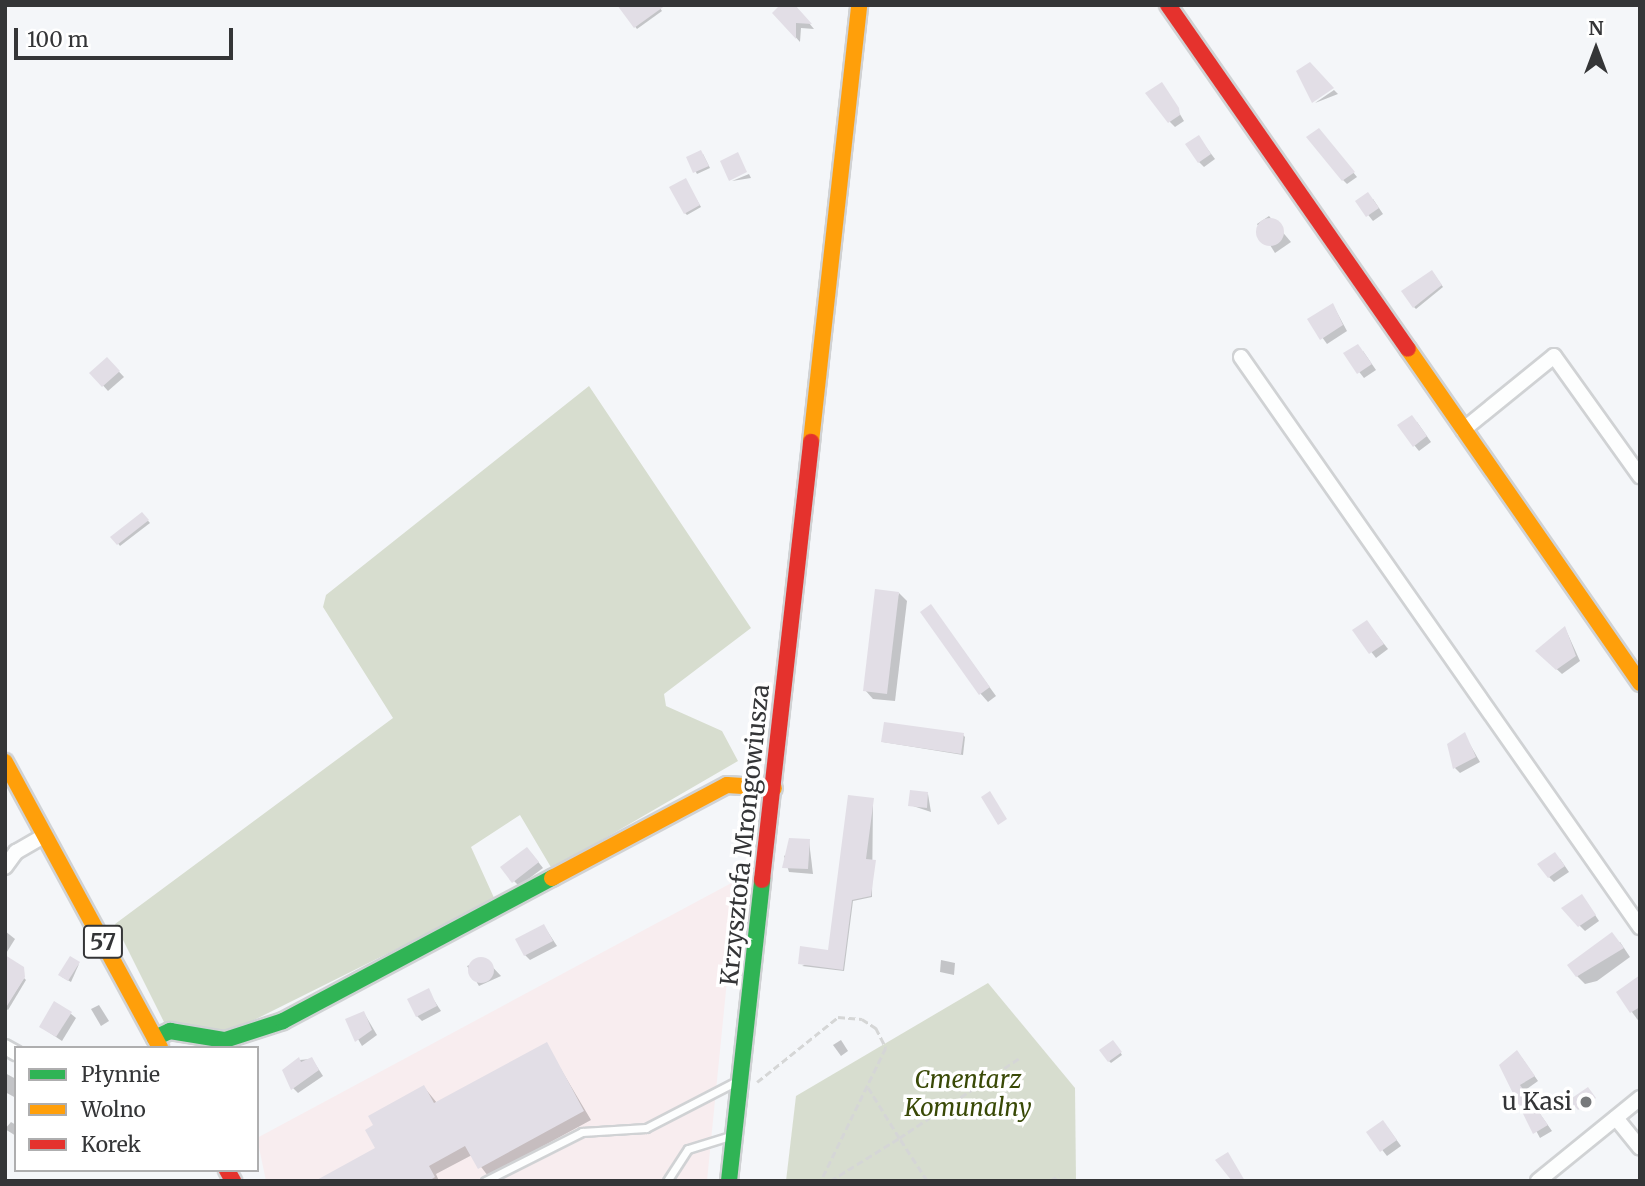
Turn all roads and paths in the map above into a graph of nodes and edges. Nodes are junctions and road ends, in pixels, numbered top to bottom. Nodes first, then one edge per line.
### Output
1 (859, 5) edge
2 (1168, 5) edge
3 (1241, 357) dead end
4 (1462, 430) junction
5 (1640, 476) edge
6 (1640, 683) edge
7 (5, 762) edge
8 (774, 788) junction
9 (45, 835) junction
10 (5, 867) edge
11 (1640, 927) edge
12 (158, 1043) edge
13 (1021, 1057) dead end
14 (740, 1084) junction
15 (868, 1087) junction
16 (1640, 1098) edge
17 (1616, 1118) junction
18 (735, 1135) junction
19 (899, 1138) junction
20 (1640, 1148) edge
21 (1059, 1175) dead end
22 (485, 1181) edge
23 (667, 1181) edge
24 (729, 1181) edge
25 (821, 1181) edge
26 (830, 1181) edge
27 (927, 1181) edge
28 (1050, 1181) edge
29 (1538, 1181) edge

1 - 8 main road, Krzysztofa Mrongowiusza
2 - 4 main road
3 - 11 street
4 - 5 street
4 - 6 main road
7 - 9 main road, 57
8 - 12 main road
8 - 14 main road, Krzysztofa Mrongowiusza
9 - 10 street
9 - 12 main road, 57
13 - 19 path
14 - 15 path
14 - 18 main road, Krzysztofa Mrongowiusza
14 - 22 lane
15 - 19 path
15 - 25 path
16 - 17 street
17 - 20 street
17 - 29 street
18 - 23 lane
18 - 24 main road, Krzysztofa Mrongowiusza
19 - 26 path
19 - 27 path
21 - 28 path

